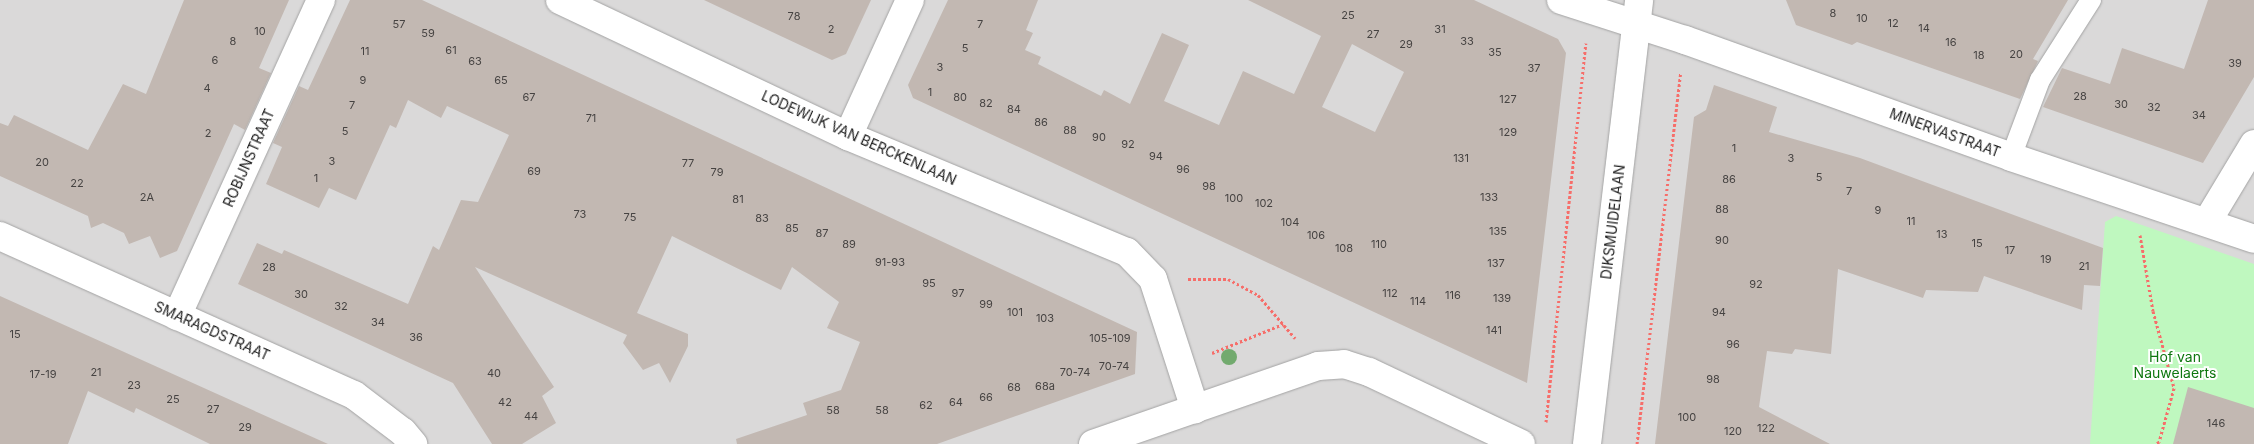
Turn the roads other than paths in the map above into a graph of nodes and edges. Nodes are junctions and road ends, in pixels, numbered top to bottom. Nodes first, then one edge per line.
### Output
1 (321, 0) edge
2 (560, 0) edge
3 (910, 0) edge
4 (1561, 0) edge
5 (2090, 0) edge
6 (1637, 12) edge
7 (848, 136) junction
8 (2254, 144) edge
9 (2011, 156) junction
10 (2207, 222) junction
11 (0, 236) edge
12 (2254, 239) edge
13 (177, 316) junction
14 (1195, 409) junction
15 (413, 444) edge
16 (1093, 444) edge
17 (1521, 444) edge
18 (1587, 444) edge

1 - 13 street, ROBIJNSTRAAT
2 - 7 street, LODEWIJK VAN BERCKENLAAN
3 - 7 street
4 - 6 street, MINERVASTRAAT
5 - 9 lane
6 - 9 street, MINERVASTRAAT
6 - 18 street, DIKSMUIDELAAN
7 - 14 street, LODEWIJK VAN BERCKENLAAN
8 - 10 street
9 - 10 street, MINERVASTRAAT
10 - 12 street, MINERVASTRAAT
11 - 13 street, SMARAGDSTRAAT
13 - 15 street, SMARAGDSTRAAT
14 - 16 street
14 - 17 street

